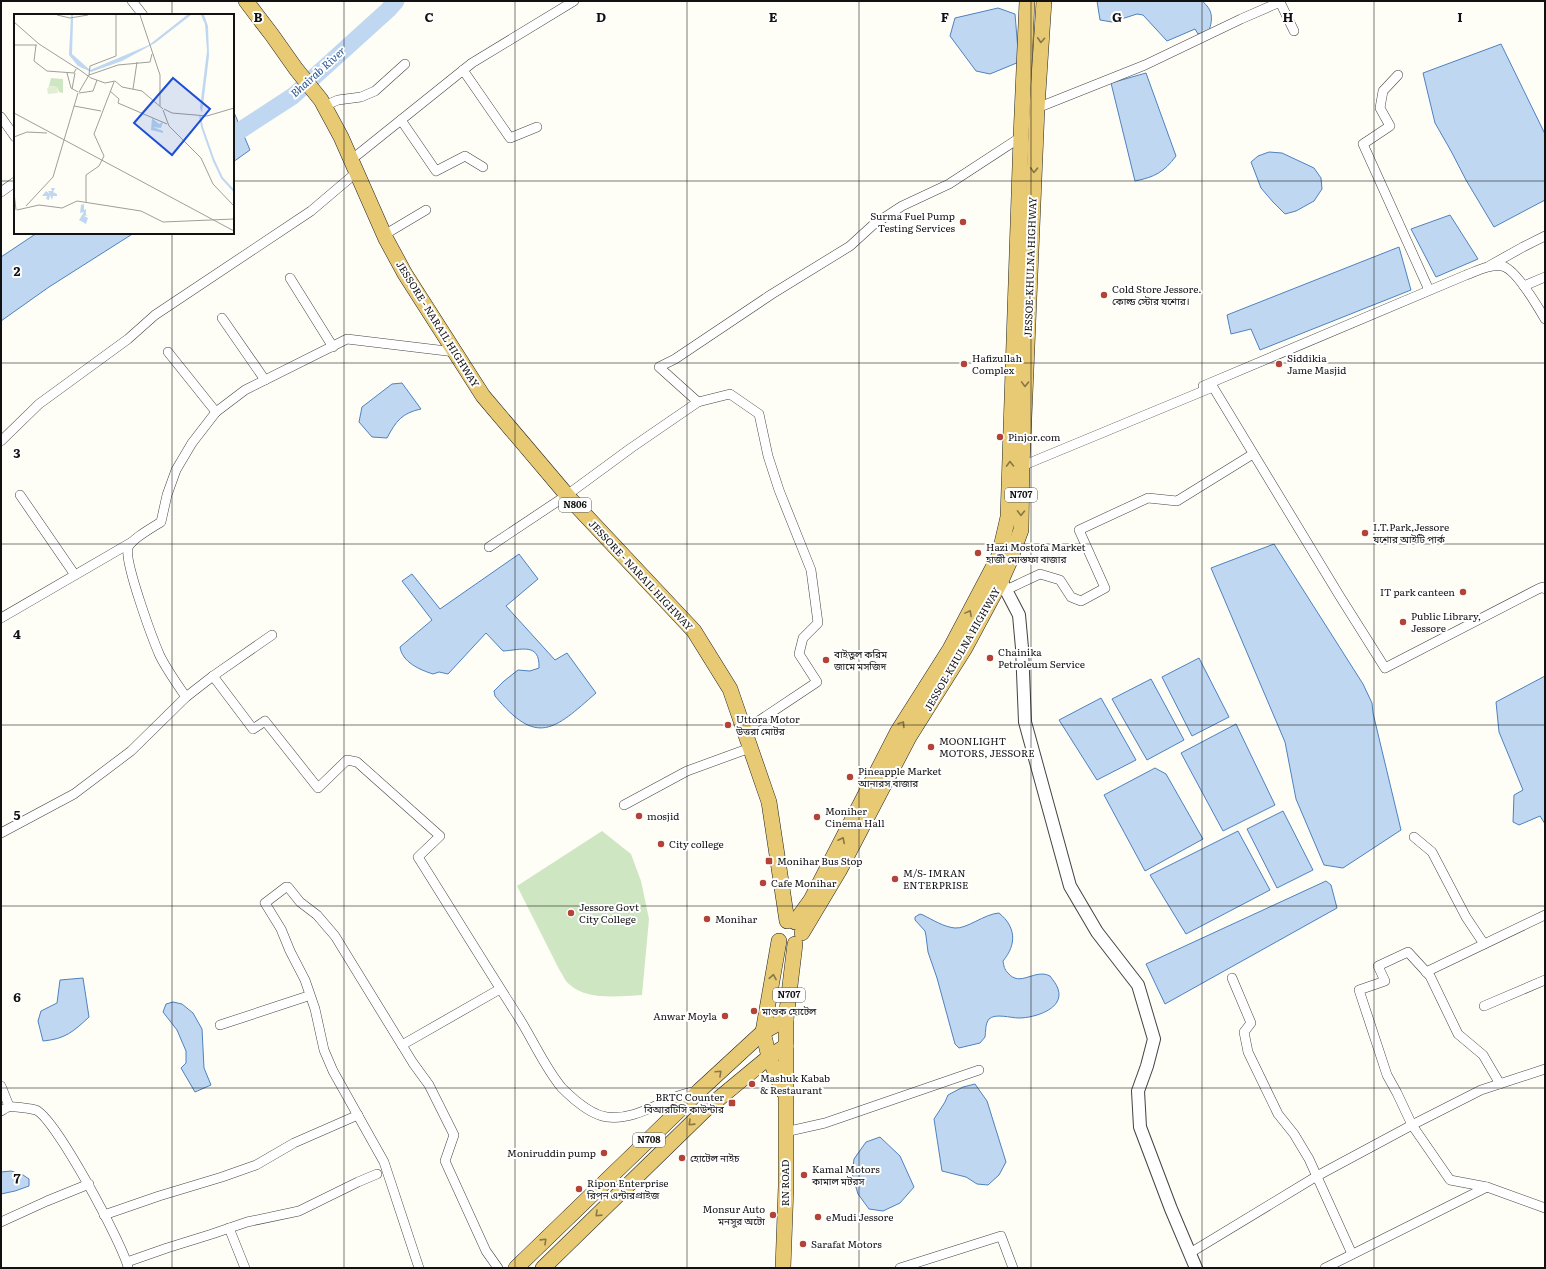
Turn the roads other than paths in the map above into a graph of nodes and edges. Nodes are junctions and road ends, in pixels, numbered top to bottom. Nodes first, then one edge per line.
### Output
1 (132, 1) edge
2 (246, 1) edge
3 (574, 1) edge
4 (1027, 1) edge
5 (1044, 1) edge
6 (142, 14) edge
7 (1294, 31) dead end
8 (405, 64) dead end
9 (463, 70) junction
10 (1398, 75) dead end
11 (323, 103) junction
12 (1037, 108) junction
13 (1, 117) edge
14 (401, 120) junction
15 (537, 127) dead end
16 (14, 136) edge
17 (1020, 137) junction
18 (354, 166) junction
19 (483, 167) dead end
20 (14, 183) edge
21 (1, 192) edge
22 (426, 210) dead end
23 (384, 235) junction
24 (1545, 236) edge
25 (1485, 268) junction
26 (1545, 277) edge
27 (290, 278) dead end
28 (1524, 286) junction
29 (1429, 290) junction
30 (222, 318) dead end
31 (1545, 319) edge
32 (333, 347) junction
33 (168, 352) dead end
34 (455, 352) junction
35 (266, 380) junction
36 (698, 402) junction
37 (216, 412) junction
38 (1, 441) edge
39 (1253, 454) junction
40 (1022, 464) junction
41 (20, 495) dead end
42 (567, 495) junction
43 (134, 540) junction
44 (489, 547) dead end
45 (75, 575) junction
46 (999, 581) junction
47 (1545, 589) edge
48 (1, 618) edge
49 (272, 635) dead end
50 (213, 676) junction
51 (186, 697) junction
52 (745, 730) junction
53 (750, 748) junction
54 (624, 805) dead end
55 (1, 833) edge
56 (1414, 837) dead end
57 (1545, 915) edge
58 (795, 930) junction
59 (779, 941) junction
60 (1484, 944) junction
61 (1426, 972) junction
62 (1232, 978) dead end
63 (1545, 980) edge
64 (500, 989) junction
65 (305, 997) dead end
66 (1484, 1006) dead end
67 (786, 1019) junction
68 (220, 1025) dead end
69 (763, 1032) junction
70 (402, 1045) junction
71 (786, 1046) junction
72 (769, 1056) junction
73 (1545, 1069) edge
74 (979, 1070) dead end
75 (1500, 1084) junction
76 (1, 1086) edge
77 (699, 1091) junction
78 (786, 1097) junction
79 (5, 1109) edge
80 (358, 1115) junction
81 (1412, 1124) junction
82 (785, 1132) junction
83 (378, 1174) dead end
84 (1317, 1176) junction
85 (89, 1184) junction
86 (1487, 1187) junction
87 (1545, 1208) edge
88 (104, 1215) junction
89 (1, 1222) edge
90 (229, 1228) junction
91 (1190, 1253) junction
92 (1352, 1254) junction
93 (128, 1265) edge
94 (245, 1268) edge
95 (419, 1268) edge
96 (498, 1268) edge
97 (516, 1268) edge
98 (542, 1268) edge
99 (783, 1268) edge
100 (900, 1268) edge
101 (1012, 1268) edge
102 (1196, 1268) edge
103 (1325, 1268) edge

1 - 6 street
2 - 11 highway, N806
3 - 9 street
4 - 17 highway, JESSOE-KHULNA HIGHWAY / N707
5 -> 12 highway, JESSOE-KHULNA HIGHWAY / N707
7 - 12 street
8 - 11 street
9 - 14 street
9 - 15 street
10 - 29 street
11 - 18 highway, JESSORE - NARAIL HIGHWAY / N806
12 -> 40 highway, JESSOE-KHULNA HIGHWAY / N707
13 - 16 street
14 - 18 street
14 - 19 street
17 - 36 street
46 -> 17 highway, JESSOE-KHULNA HIGHWAY / N707
18 - 23 highway, JESSORE - NARAIL HIGHWAY / N806
18 - 38 street
20 - 21 street
22 - 23 street
23 - 34 highway, JESSORE - NARAIL HIGHWAY / N806
24 - 25 street
25 - 28 street
25 - 29 street
26 - 28 street
27 - 32 street
28 - 31 street
29 - 40 street
30 - 35 street
32 - 34 street
32 - 35 street
33 - 37 street
34 - 42 highway, JESSORE - NARAIL HIGHWAY / N806
35 - 37 street
36 - 42 street
36 - 52 street
37 - 43 street
39 - 40 street
39 - 46 street
39 - 47 street
40 -> 46 highway, JESSOE-KHULNA HIGHWAY / N707
41 - 45 street
42 - 44 street
42 - 52 highway, JESSORE - NARAIL HIGHWAY / N806
43 - 45 street
43 - 51 street
45 - 48 street
46 - 58 highway, JESSOE-KHULNA HIGHWAY / N707
46 - 91 street
49 - 50 street
50 - 51 street
50 - 64 street
51 - 55 street
52 - 53 highway, JESSORE - NARAIL HIGHWAY / N806
53 - 54 street
53 - 58 highway, JESSORE - NARAIL HIGHWAY / N806
56 - 60 street
57 - 60 street
58 - 59 highway
58 - 59 highway, N707
58 - 67 highway, JESSOE-KHULNA HIGHWAY / N707
69 -> 59 highway, N707
60 - 61 street
61 - 75 street
61 - 81 street
62 - 84 street
63 - 66 street
64 - 70 street
64 - 77 street
65 - 68 street
67 - 69 highway, N708
67 - 71 highway, JESSOE-KHULNA HIGHWAY / N707
69 - 72 highway, N707
77 -> 69 highway, N708
70 - 80 street
70 - 96 street
71 - 72 highway, N708
71 - 78 highway, RN ROAD / N707
72 - 78 highway, RN ROAD / N707
72 -> 98 highway, N708
73 - 75 street
74 - 82 street
75 - 81 street
76 - 79 street
97 -> 77 highway, N708
78 - 82 highway, RN ROAD / N707
79 - 85 street
80 - 88 street
80 - 95 street
81 - 84 street
81 - 86 street
82 - 99 highway, RN ROAD / N707
83 - 90 street
84 - 91 street
84 - 92 street
85 - 88 street
85 - 89 street
86 - 87 street
86 - 92 street
88 - 93 street
90 - 93 street
90 - 94 street
91 - 102 street
92 - 103 street
100 - 101 street

